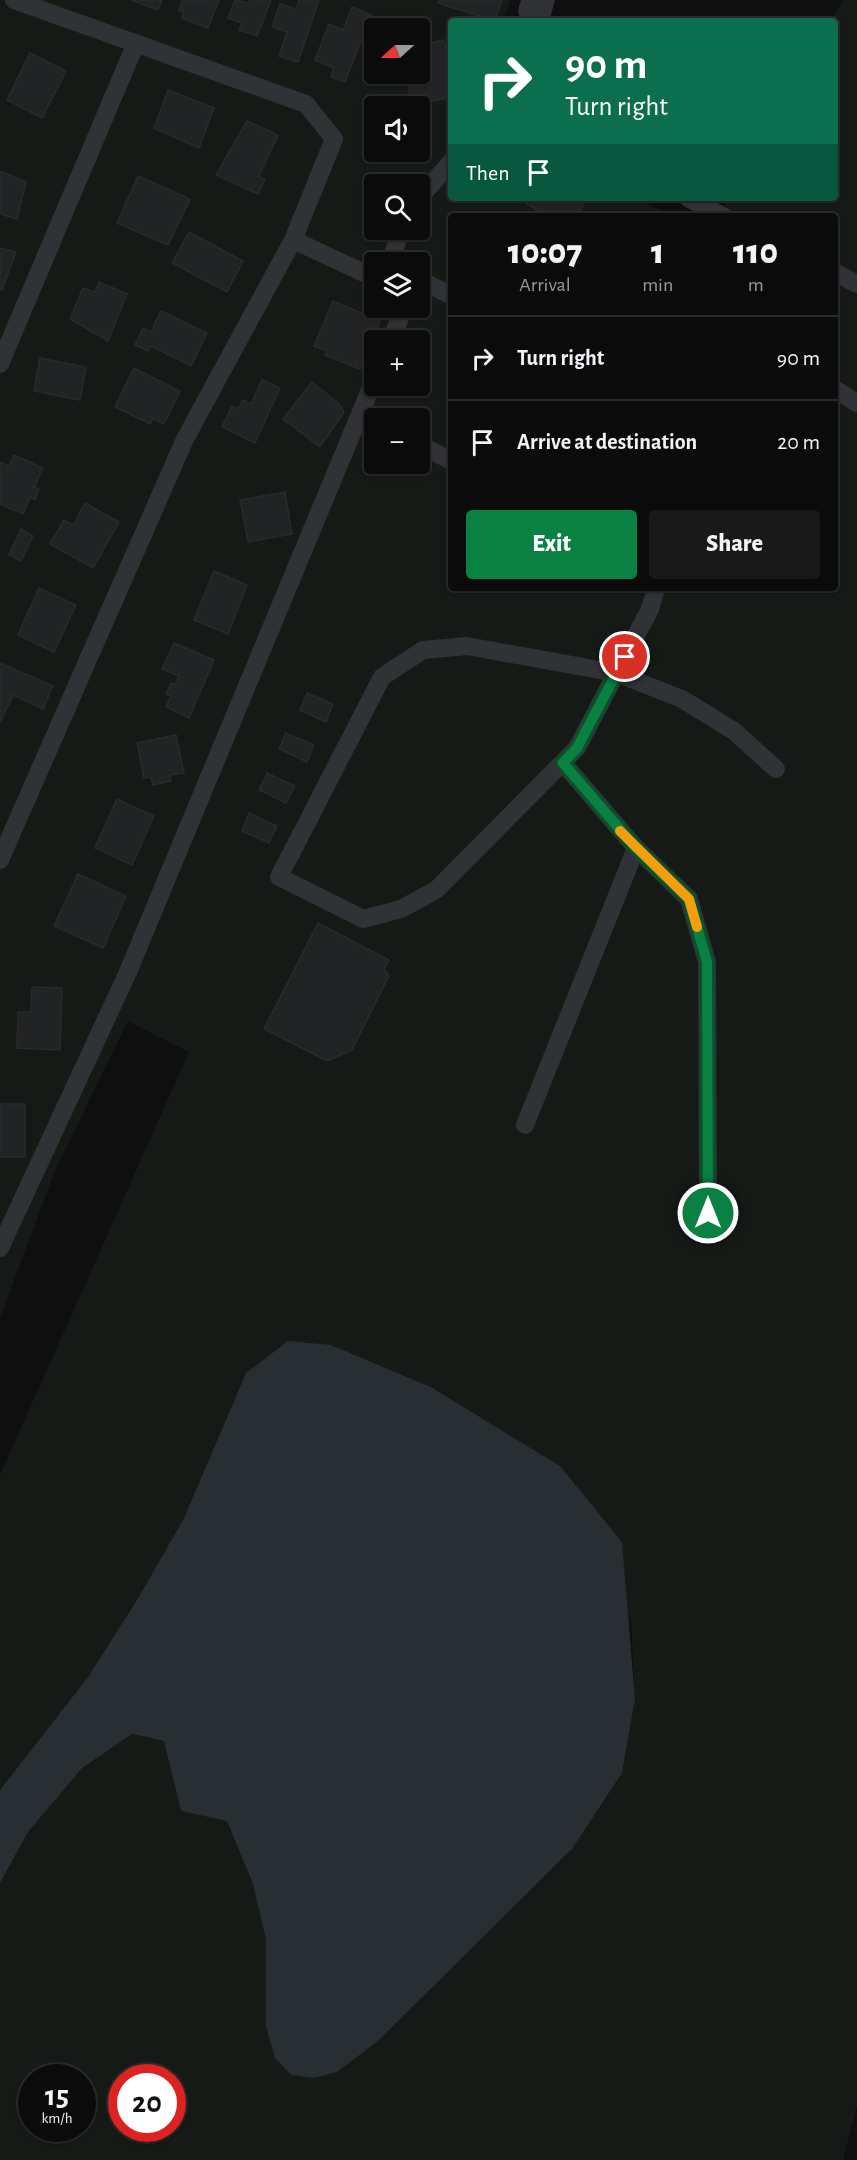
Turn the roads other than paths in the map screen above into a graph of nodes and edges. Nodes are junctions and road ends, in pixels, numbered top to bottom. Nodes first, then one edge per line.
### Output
1 (14, 0) edge
2 (136, 44) junction
3 (448, 166) edge
4 (430, 186) edge
5 (694, 201) edge
6 (717, 213) edge
7 (293, 240) junction
8 (364, 273) edge
9 (838, 274) edge
10 (857, 284) edge
11 (430, 285) edge
12 (448, 294) edge
13 (0, 364) edge
14 (838, 391) edge
15 (857, 403) edge
16 (364, 426) edge
17 (430, 450) edge
18 (448, 459) edge
19 (655, 591) edge
20 (616, 674) junction
21 (563, 763) junction
22 (776, 769) dead end
23 (636, 848) junction
24 (0, 860) edge
25 (525, 1125) dead end
26 (708, 1213) dead end
27 (0, 1248) edge

1 - 2 lane
2 - 7 lane
2 - 13 lane
3 - 4 lane
5 - 6 lane
7 - 8 lane
7 - 24 lane
9 - 10 lane
11 - 12 lane
14 - 15 lane
16 - 27 lane
17 - 18 lane
19 - 20 lane
20 - 21 lane
20 - 21 lane
20 - 22 lane
21 - 23 lane
23 - 25 lane
23 - 26 lane

